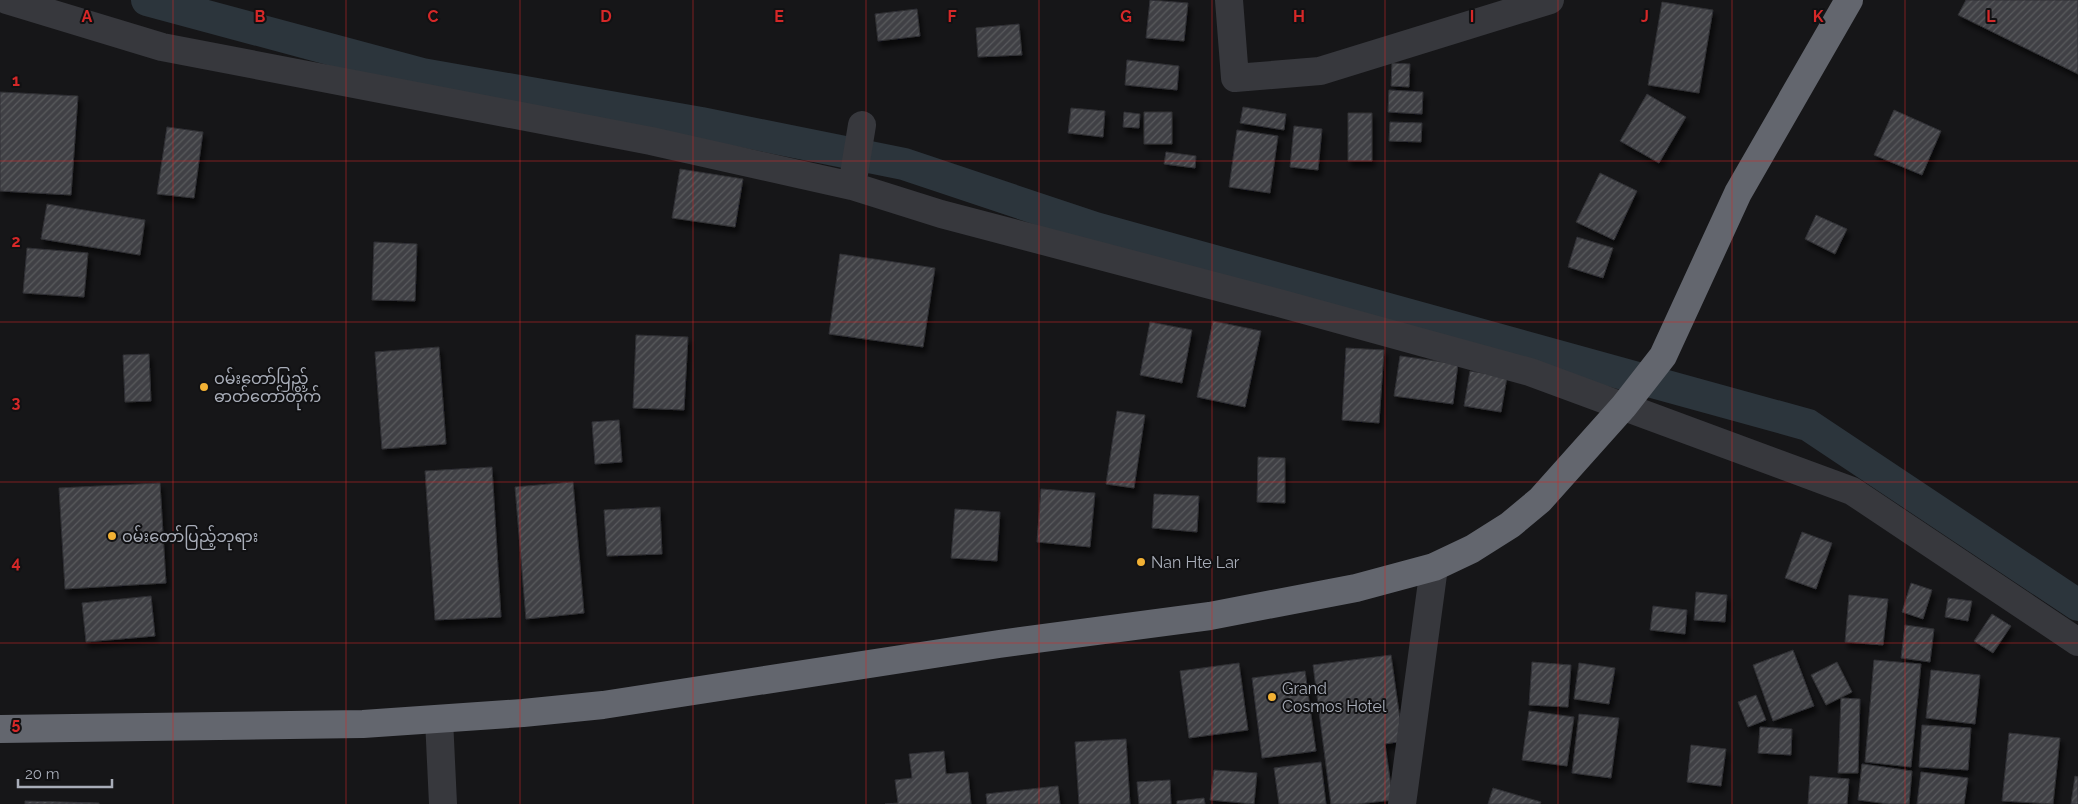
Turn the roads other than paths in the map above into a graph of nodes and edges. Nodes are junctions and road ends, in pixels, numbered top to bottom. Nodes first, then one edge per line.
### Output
1 (7, 0) edge
2 (1229, 0) edge
3 (1850, 0) edge
4 (1540, 1) edge
5 (862, 125) dead end
6 (852, 186) junction
7 (1624, 406) junction
8 (1434, 567) junction
9 (2078, 642) edge
10 (439, 719) junction
11 (0, 729) edge
12 (443, 804) edge
13 (1402, 804) edge

1 - 6 street
2 - 4 street
3 - 7 highway
5 - 6 street
6 - 7 street
7 - 8 highway
7 - 9 street
8 - 10 highway
8 - 13 street
10 - 11 highway
10 - 12 street

